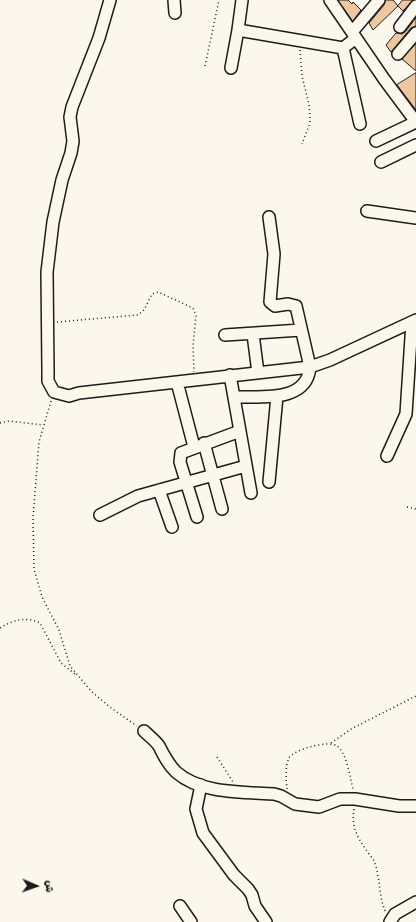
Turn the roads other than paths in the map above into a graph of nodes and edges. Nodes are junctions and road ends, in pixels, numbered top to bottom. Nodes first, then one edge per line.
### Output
1 (110, 0) edge
2 (174, 0) edge
3 (242, 0) edge
4 (330, 0) edge
5 (379, 0) edge
6 (416, 6) edge
7 (175, 12) dead end
8 (400, 27) dead end
9 (238, 30) junction
10 (416, 33) edge
11 (354, 35) junction
12 (343, 48) junction
13 (398, 54) dead end
14 (231, 68) dead end
15 (415, 117) edge
16 (360, 124) dead end
17 (376, 141) dead end
18 (416, 145) edge
19 (381, 162) dead end
20 (367, 211) dead end
21 (269, 217) dead end
22 (416, 218) edge
23 (414, 321) edge
24 (301, 330) junction
25 (254, 334) junction
26 (225, 335) dead end
27 (310, 367) junction
28 (258, 373) junction
29 (230, 375) junction
30 (177, 382) junction
31 (277, 396) junction
32 (234, 397) junction
33 (240, 431) junction
34 (199, 445) junction
35 (387, 456) dead end
36 (246, 466) junction
37 (213, 475) junction
38 (186, 482) junction
39 (269, 482) dead end
40 (159, 490) junction
41 (250, 493) dead end
42 (222, 509) dead end
43 (100, 515) dead end
44 (197, 517) dead end
45 (172, 527) dead end
46 (144, 731) road end
47 (201, 785) junction
48 (416, 806) edge
49 (416, 902) edge
50 (180, 906) dead end
51 (388, 918) edge
52 (192, 922) edge
53 (266, 922) edge

1 - 30 street
2 - 7 street
3 - 9 street
4 - 11 street
5 - 11 street
6 - 8 street
9 - 12 street
9 - 14 street
10 - 13 street
11 - 12 street
11 - 15 street
12 - 16 street
15 - 17 street
18 - 19 street
20 - 22 street
21 - 24 street
23 - 27 street
23 - 35 street
24 - 25 street
24 - 27 street
25 - 26 street
25 - 28 street
27 - 28 street
27 - 31 street
28 - 29 street
29 - 30 street
29 - 32 street
30 - 34 street
31 - 32 street
31 - 39 street
32 - 33 street
33 - 34 street
33 - 36 street
34 - 37 street
34 - 38 street
36 - 37 street
36 - 41 street
37 - 38 street
37 - 42 street
38 - 40 street
38 - 44 street
40 - 43 street
40 - 45 street
46 - 47 street
47 - 48 street
47 - 53 street
49 - 51 street
50 - 52 street

